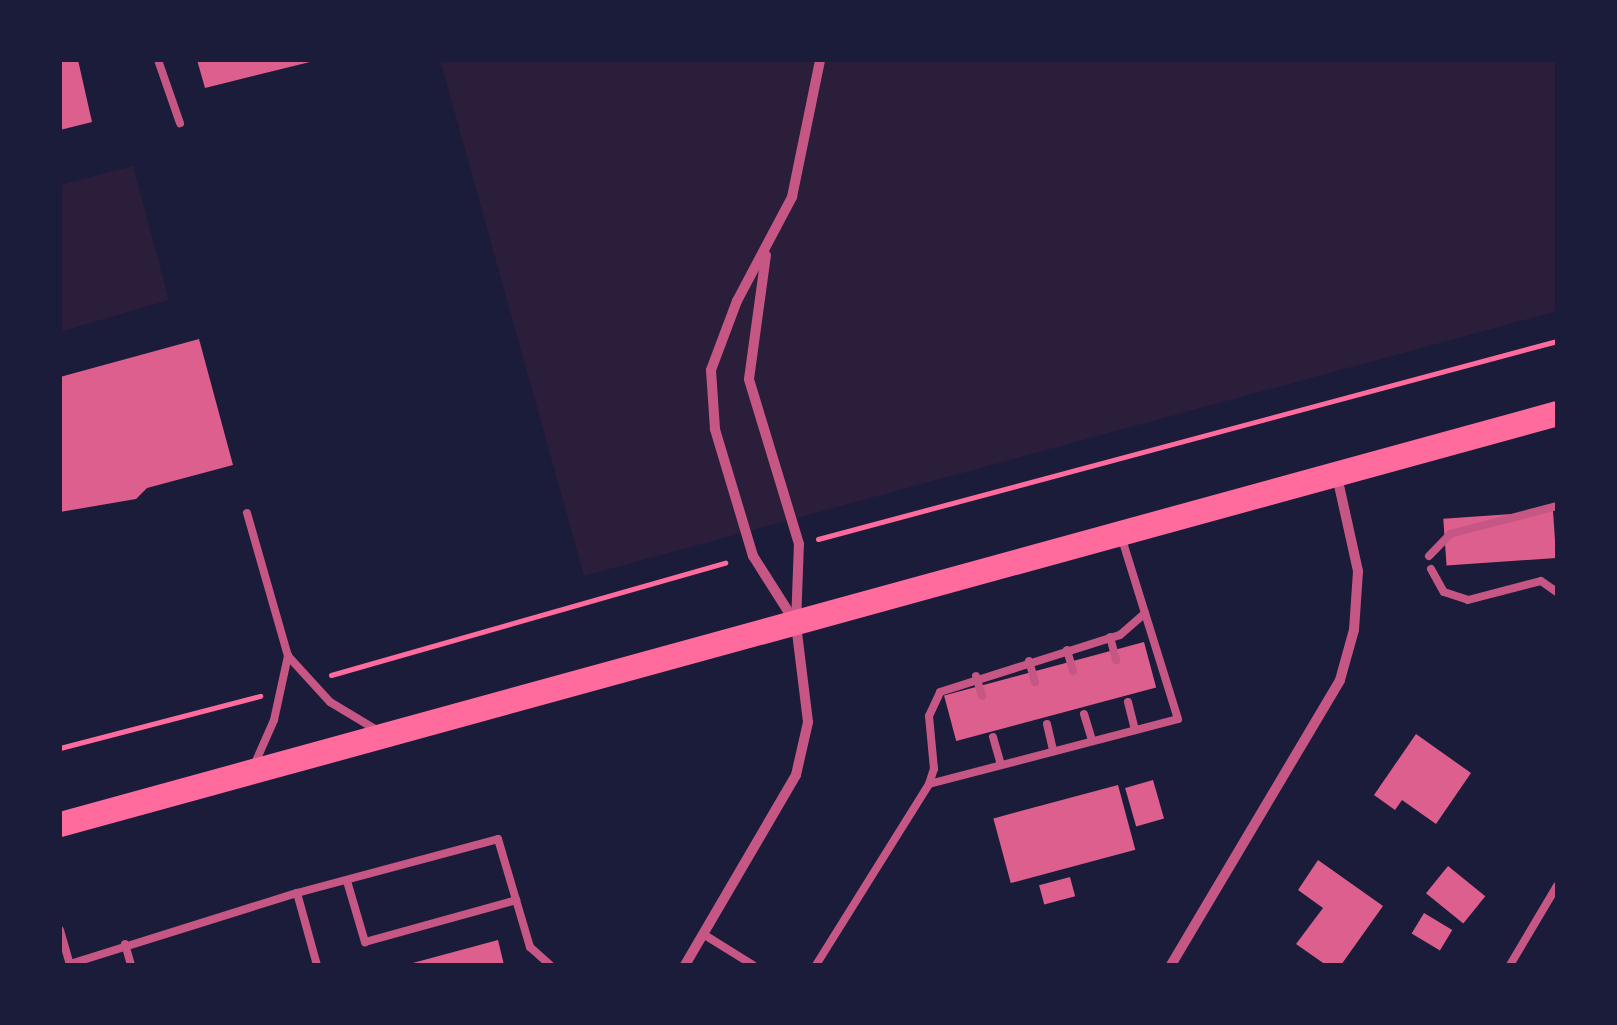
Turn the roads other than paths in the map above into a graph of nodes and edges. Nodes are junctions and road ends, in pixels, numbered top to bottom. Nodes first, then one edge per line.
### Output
1 (158, 60) edge
2 (820, 60) edge
3 (180, 124) dead end
4 (766, 254) junction
5 (1557, 413) edge
6 (1336, 470) junction
7 (1557, 506) edge
8 (246, 513) dead end
9 (1120, 532) junction
10 (1429, 556) dead end
11 (1432, 569) dead end
12 (1557, 592) edge
13 (1145, 613) junction
14 (796, 624) junction
15 (1110, 637) junction
16 (1067, 650) junction
17 (288, 656) junction
18 (1116, 660) dead end
19 (1029, 661) junction
20 (1073, 670) dead end
21 (976, 676) junction
22 (1035, 682) dead end
23 (982, 696) dead end
24 (1128, 702) dead end
25 (1084, 714) dead end
26 (1046, 724) dead end
27 (1135, 730) junction
28 (389, 734) junction
29 (993, 737) dead end
30 (1092, 742) junction
31 (1053, 751) junction
32 (1001, 765) junction
33 (248, 772) junction
34 (929, 784) junction
35 (60, 824) edge
36 (347, 881) junction
37 (1557, 886) edge
38 (297, 893) junction
39 (516, 900) junction
40 (60, 930) edge
41 (703, 934) junction
42 (125, 944) junction
43 (69, 965) edge
44 (132, 965) edge
45 (317, 965) edge
46 (550, 965) edge
47 (685, 965) edge
48 (754, 965) edge
49 (816, 965) edge
50 (1172, 965) edge
51 (1510, 965) edge

1 - 3 lane
2 - 4 street
4 - 14 street
4 - 14 street
5 - 6 main road
6 - 9 main road
6 - 50 street
7 - 10 lane
8 - 17 lane
9 - 13 lane
9 - 14 main road
11 - 12 lane
13 - 15 lane
13 - 27 lane
14 - 28 main road
14 - 41 street
15 - 16 lane
15 - 18 lane
16 - 19 lane
16 - 20 lane
17 - 28 lane
17 - 33 lane
19 - 21 lane
19 - 22 lane
21 - 23 lane
21 - 34 lane
24 - 27 lane
25 - 30 lane
26 - 31 lane
27 - 30 lane
28 - 33 main road
29 - 32 lane
30 - 31 lane
31 - 32 lane
32 - 34 lane
33 - 35 main road
34 - 49 lane
36 - 38 lane
36 - 39 lane
36 - 39 lane
37 - 51 lane
38 - 42 lane
38 - 45 lane
39 - 46 lane
40 - 43 lane
41 - 47 street
41 - 48 lane
42 - 43 lane
42 - 44 lane

